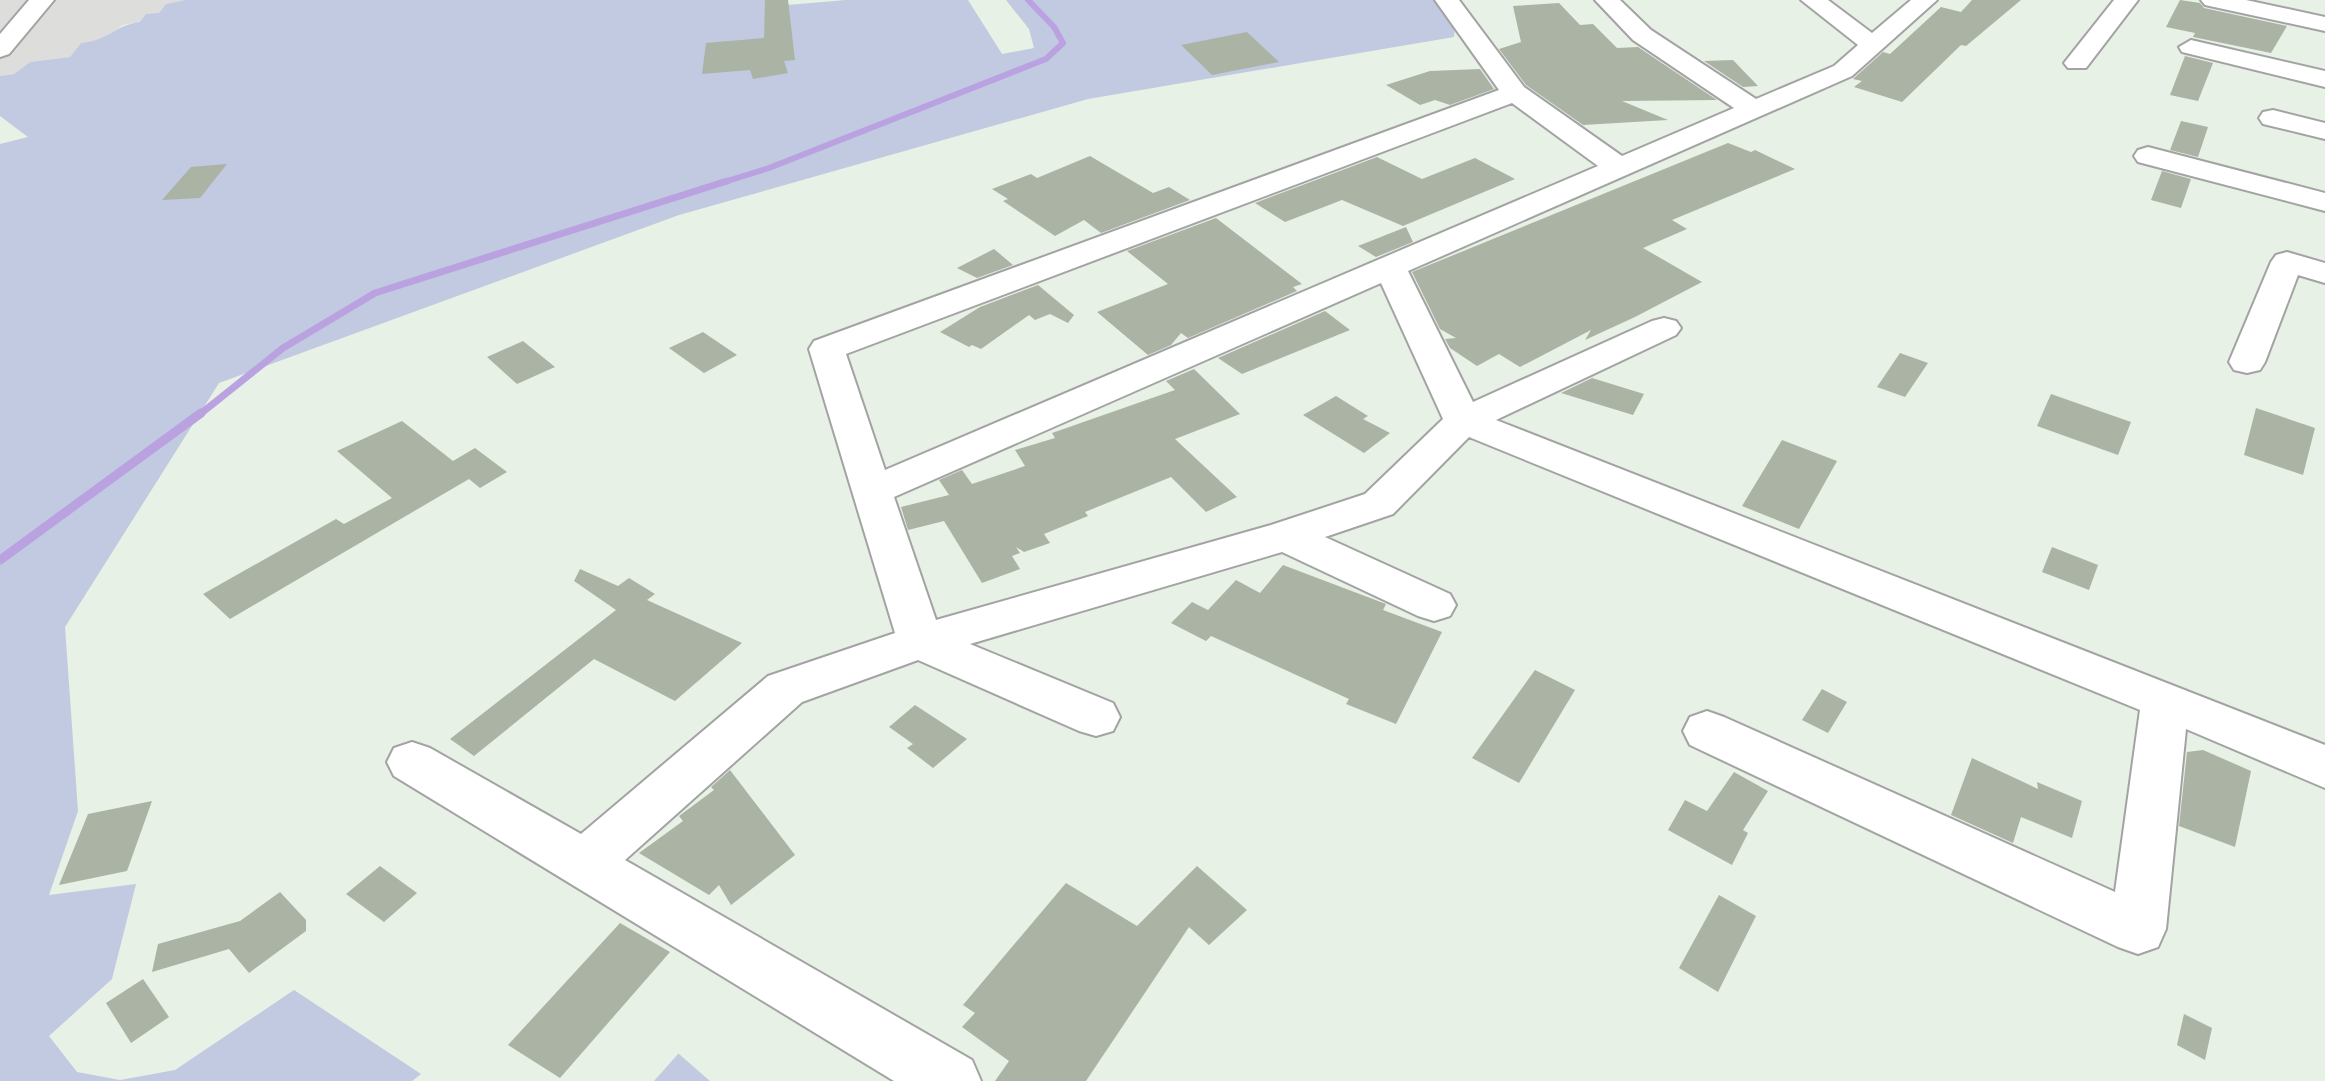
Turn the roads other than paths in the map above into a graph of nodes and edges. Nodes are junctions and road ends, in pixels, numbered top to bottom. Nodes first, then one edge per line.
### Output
1 (42, 0) edge
2 (1447, 0) edge
3 (1607, 0) edge
4 (1813, 0) edge
5 (1925, 0) edge
6 (2126, 0) edge
7 (2213, 0) edge
8 (2325, 24) edge
9 (1873, 45) junction
10 (2191, 47) dead end
11 (0, 49) edge
12 (2077, 63) dead end
13 (2325, 79) edge
14 (1515, 93) junction
15 (1754, 110) junction
16 (2273, 118) dead end
17 (2325, 131) edge
18 (2148, 156) dead end
19 (1620, 168) junction
20 (2325, 202) edge
21 (1390, 267) junction
22 (2325, 273) edge
23 (1664, 328) dead end
24 (2247, 362) dead end
25 (1463, 421) junction
26 (873, 491) junction
27 (1285, 536) junction
28 (1434, 605) dead end
29 (920, 642) junction
30 (2165, 700) junction
31 (1096, 717) dead end
32 (1707, 731) dead end
33 (412, 762) dead end
34 (2325, 767) edge
35 (585, 863) junction
36 (951, 1081) edge

1 - 11 street
2 - 14 street
3 - 15 street
4 - 9 street
5 - 9 street
6 - 12 street
7 - 8 street
9 - 15 street
10 - 13 street
14 - 19 street
14 - 26 street
15 - 19 street
16 - 17 street
18 - 20 street
19 - 21 street
21 - 25 street
21 - 26 street
22 - 24 street
23 - 25 street
25 - 27 street
25 - 30 street
26 - 29 street
27 - 28 street
27 - 29 street
29 - 31 street
29 - 35 street
30 - 32 street
30 - 34 street
33 - 35 street
35 - 36 street

